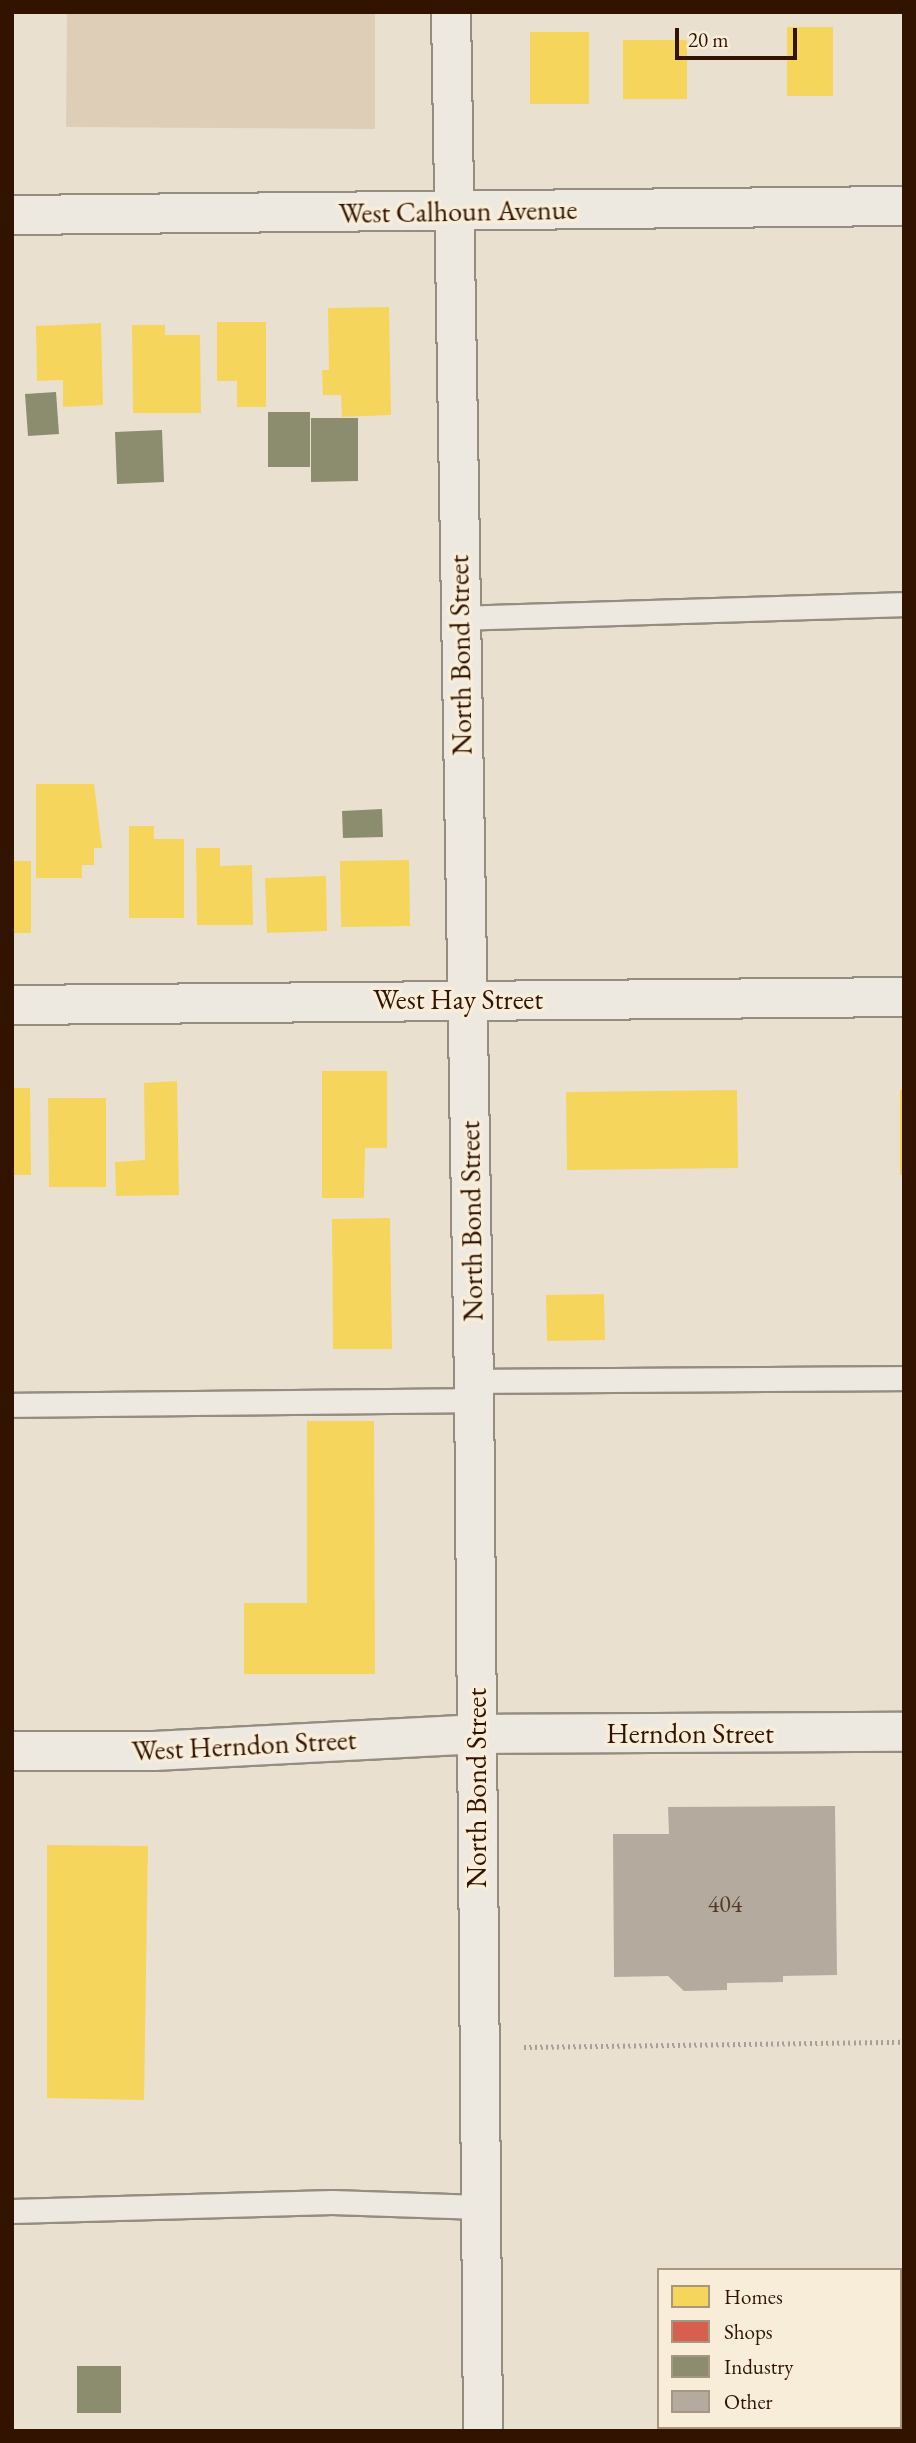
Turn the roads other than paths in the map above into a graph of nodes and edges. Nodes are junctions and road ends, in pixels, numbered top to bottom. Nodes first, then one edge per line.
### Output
1 (451, 12) edge
2 (904, 206) edge
3 (453, 212) junction
4 (12, 215) edge
5 (904, 604) edge
6 (460, 618) junction
7 (904, 997) edge
8 (466, 998) junction
9 (12, 1005) edge
10 (904, 1378) edge
11 (474, 1391) junction
12 (12, 1405) edge
13 (904, 1732) edge
14 (475, 1734) junction
15 (12, 1751) edge
16 (480, 2207) junction
17 (12, 2211) edge
18 (483, 2431) edge

1 - 3 street, North Bond Street
2 - 3 street, West Calhoun Avenue
3 - 4 street, West Calhoun Avenue
3 - 6 street, North Bond Street
5 - 6 lane
6 - 8 street, North Bond Street
7 - 8 street, West Hay Street
8 - 9 street, West Hay Street
8 - 11 street, North Bond Street
10 - 11 lane
11 - 12 lane
11 - 14 street, North Bond Street
13 - 14 street, Herndon Street
14 - 15 street, West Herndon Street
14 - 16 street, North Bond Street
16 - 17 lane
16 - 18 street, North Bond Street

